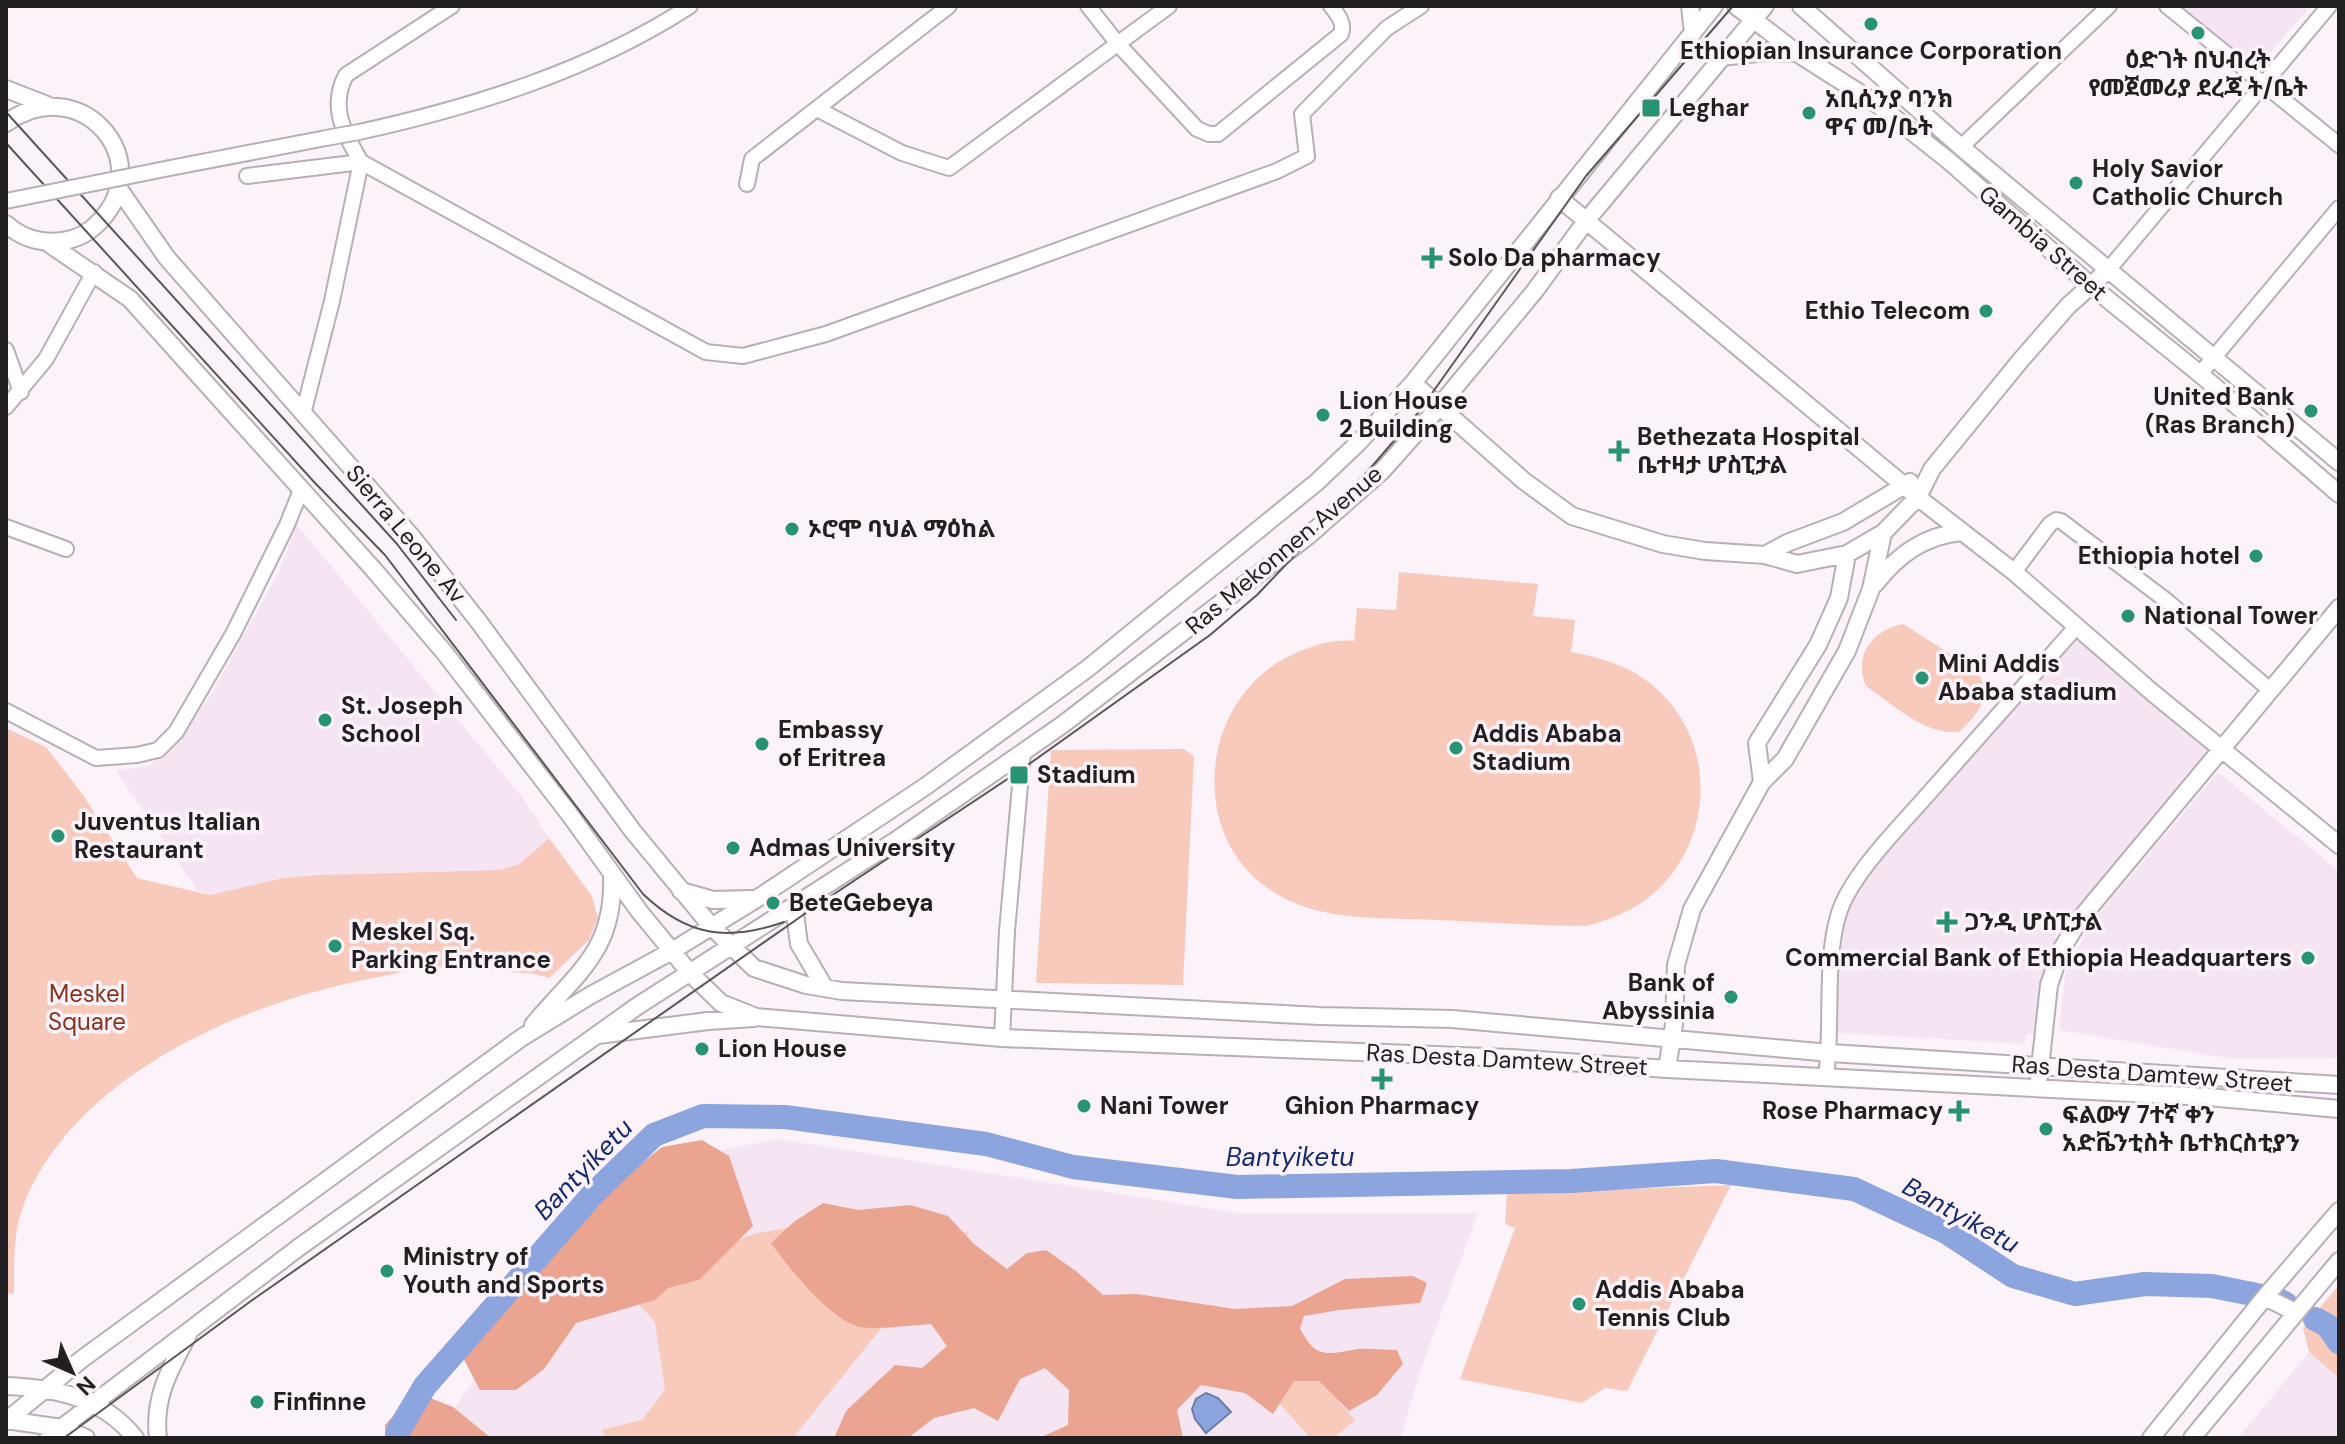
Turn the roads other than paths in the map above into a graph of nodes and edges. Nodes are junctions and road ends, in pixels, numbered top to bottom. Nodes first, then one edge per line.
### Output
1 (452, 6) edge
2 (690, 6) edge
3 (949, 6) edge
4 (1088, 6) edge
5 (1169, 6) edge
6 (1331, 6) edge
7 (1421, 6) edge
8 (1690, 6) edge
9 (1714, 6) edge
10 (1736, 6) edge
11 (1765, 6) edge
12 (1801, 6) edge
13 (2109, 6) edge
14 (2167, 6) edge
15 (2329, 6) edge
16 (1817, 14) edge
17 (1754, 19) junction
18 (1693, 33) junction
19 (1118, 44) junction
20 (1797, 53) junction
21 (1721, 57) junction
22 (2264, 84) junction
23 (6, 89) edge
24 (47, 105) junction
25 (817, 109) junction
26 (6, 123) edge
27 (2339, 145) edge
28 (1961, 147) junction
29 (361, 162) junction
30 (247, 176) dead end
31 (747, 184) dead end
32 (119, 189) junction
33 (1559, 198) junction
34 (6, 201) edge
35 (2339, 208) edge
36 (1586, 221) junction
37 (6, 224) edge
38 (48, 243) junction
39 (2109, 269) junction
40 (94, 272) junction
41 (2090, 285) junction
42 (6, 350) edge
43 (2214, 356) junction
44 (2200, 374) junction
45 (1413, 383) junction
46 (21, 392) junction
47 (1439, 405) junction
48 (6, 407) edge
49 (303, 414) junction
50 (2339, 462) edge
51 (1932, 469) junction
52 (1904, 485) junction
53 (301, 490) junction
54 (2339, 494) edge
55 (1918, 497) junction
56 (6, 527) edge
57 (1961, 532) junction
58 (1883, 533) junction
59 (66, 549) dead end
60 (1847, 554) junction
61 (1765, 555) junction
62 (2014, 572) junction
63 (1871, 589) junction
64 (2339, 608) edge
65 (2076, 627) junction
66 (2270, 690) junction
67 (6, 711) edge
68 (2221, 749) junction
69 (1023, 752) junction
70 (1762, 782) junction
71 (2339, 845) edge
72 (612, 874) junction
73 (681, 891) junction
74 (758, 898) junction
75 (794, 906) junction
76 (711, 926) junction
77 (732, 947) junction
78 (672, 951) junction
79 (690, 973) junction
80 (825, 988) junction
81 (1003, 1000) junction
82 (756, 1017) junction
83 (597, 1035) junction
84 (521, 1038) junction
85 (1002, 1038) junction
86 (1671, 1040) junction
87 (1830, 1053) junction
88 (2040, 1067) junction
89 (1667, 1069) junction
90 (1826, 1077) junction
91 (2339, 1085) edge
92 (2037, 1089) junction
93 (2339, 1109) edge
94 (2339, 1211) edge
95 (2339, 1261) edge
96 (2269, 1293) junction
97 (2292, 1317) junction
98 (191, 1330) junction
99 (6, 1386) edge
100 (44, 1388) junction
101 (96, 1403) junction
102 (6, 1420) edge
103 (55, 1433) edge
104 (86, 1438) edge
105 (135, 1438) edge
106 (158, 1438) edge
107 (2151, 1438) edge
108 (2192, 1438) edge

1 - 29 street
2 - 34 street, bridge
3 - 25 street
4 - 19 street
5 - 19 street
6 - 19 street
7 - 29 street
8 - 18 main road
9 - 18 main road, Ras Mekonnen Avenue
10 - 17 main road, Gambia Street
11 - 17 main road, Ras Mekonnen Avenue
12 - 16 main road, Gambia Street
13 - 28 street
14 - 22 street
15 - 22 street
16 - 28 main road, Gambia Street
17 - 20 main road, Gambia Street
17 - 21 main road, Ras Mekonnen Avenue
18 - 33 main road, Ras Mekonnen Avenue
19 - 25 street
20 - 21 main road
20 - 41 main road, Gambia Street
21 - 36 main road, Ras Mekonnen Avenue
22 - 27 street
22 - 39 street
23 - 24 main road
24 - 26 main road
24 - 32 main road
25 - 31 street
28 - 39 main road, Gambia Street
29 - 30 street
29 - 49 street
32 - 38 main road
32 - 49 main road, Sierra Leone Av
33 - 36 main road
33 - 45 main road, Ras Mekonnen Avenue
35 - 43 street
36 - 47 main road, Ras Mekonnen Avenue
36 - 52 main road
37 - 38 main road, Ras Desta Damtew Street
38 - 40 main road, Ras Desta Damtew Street
39 - 41 main road
39 - 43 main road, Gambia Street
40 - 46 street
40 - 53 main road, Ras Desta Damtew Street
41 - 44 main road, Gambia Street
41 - 51 main road
42 - 46 street
43 - 44 street
43 - 50 main road, Gambia Street
44 - 54 main road, Gambia Street
45 - 47 main road
45 - 74 main road, Ras Mekonnen Avenue
46 - 48 street
47 - 61 main road
47 - 69 main road, Ras Mekonnen Avenue
49 - 73 main road, Sierra Leone Av
51 - 52 main road
51 - 55 main road
52 - 55 main road
52 - 61 main road
53 - 67 street
53 - 72 main road, Ras Desta Damtew Street
55 - 57 main road
55 - 58 main road
56 - 59 street
57 - 62 main road
57 - 63 main road
58 - 60 main road
58 - 63 main road
60 - 61 main road
60 - 70 main road
62 - 65 main road
62 - 66 street
63 - 70 main road
64 - 66 main road
65 - 68 main road
65 - 87 street
66 - 68 main road
68 - 71 main road
68 - 88 main road
69 - 75 main road, Ras Mekonnen Avenue
69 - 81 street
70 - 86 main road
72 - 78 main road, Ras Desta Damtew Street
72 - 84 main road
73 - 74 main road
73 - 76 main road, Sierra Leone Av
74 - 76 main road, Ras Mekonnen Avenue
75 - 77 main road, Ras Mekonnen Avenue
75 - 80 main road
76 - 77 main road, Ras Desta Damtew Street
76 - 78 main road, Ras Mekonnen Avenue
77 - 79 main road, Ras Mekonnen Avenue
77 - 80 main road, Ras Desta Damtew Street
78 - 79 main road, Ras Desta Damtew Street
78 - 84 main road, Ras Mekonnen Avenue
79 - 82 main road, Ras Desta Damtew Street
79 - 83 main road, Ras Mekonnen Avenue
80 - 81 main road, Ras Desta Damtew Street
81 - 85 street
81 - 86 main road, Ras Desta Damtew Street
82 - 83 main road
82 - 85 main road, Ras Desta Damtew Street
83 - 98 main road, Ras Mekonnen Avenue
84 - 100 main road
85 - 89 main road, Ras Desta Damtew Street
86 - 87 main road, Ras Desta Damtew Street
86 - 89 main road
87 - 88 main road, Ras Desta Damtew Street
87 - 90 street
88 - 91 main road, Ras Desta Damtew Street
88 - 92 main road
89 - 90 main road, Ras Desta Damtew Street
90 - 92 main road, Ras Desta Damtew Street
92 - 93 main road, Ras Desta Damtew Street
94 - 96 main road
95 - 97 main road
96 - 97 main road
96 - 107 main road
97 - 108 main road
98 - 101 main road, Ras Mekonnen Avenue
98 - 106 main road
99 - 100 main road
100 - 101 main road
100 - 102 main road
101 - 103 main road, Ras Mekonnen Avenue
101 - 105 main road
102 - 103 main road
103 - 104 main road

